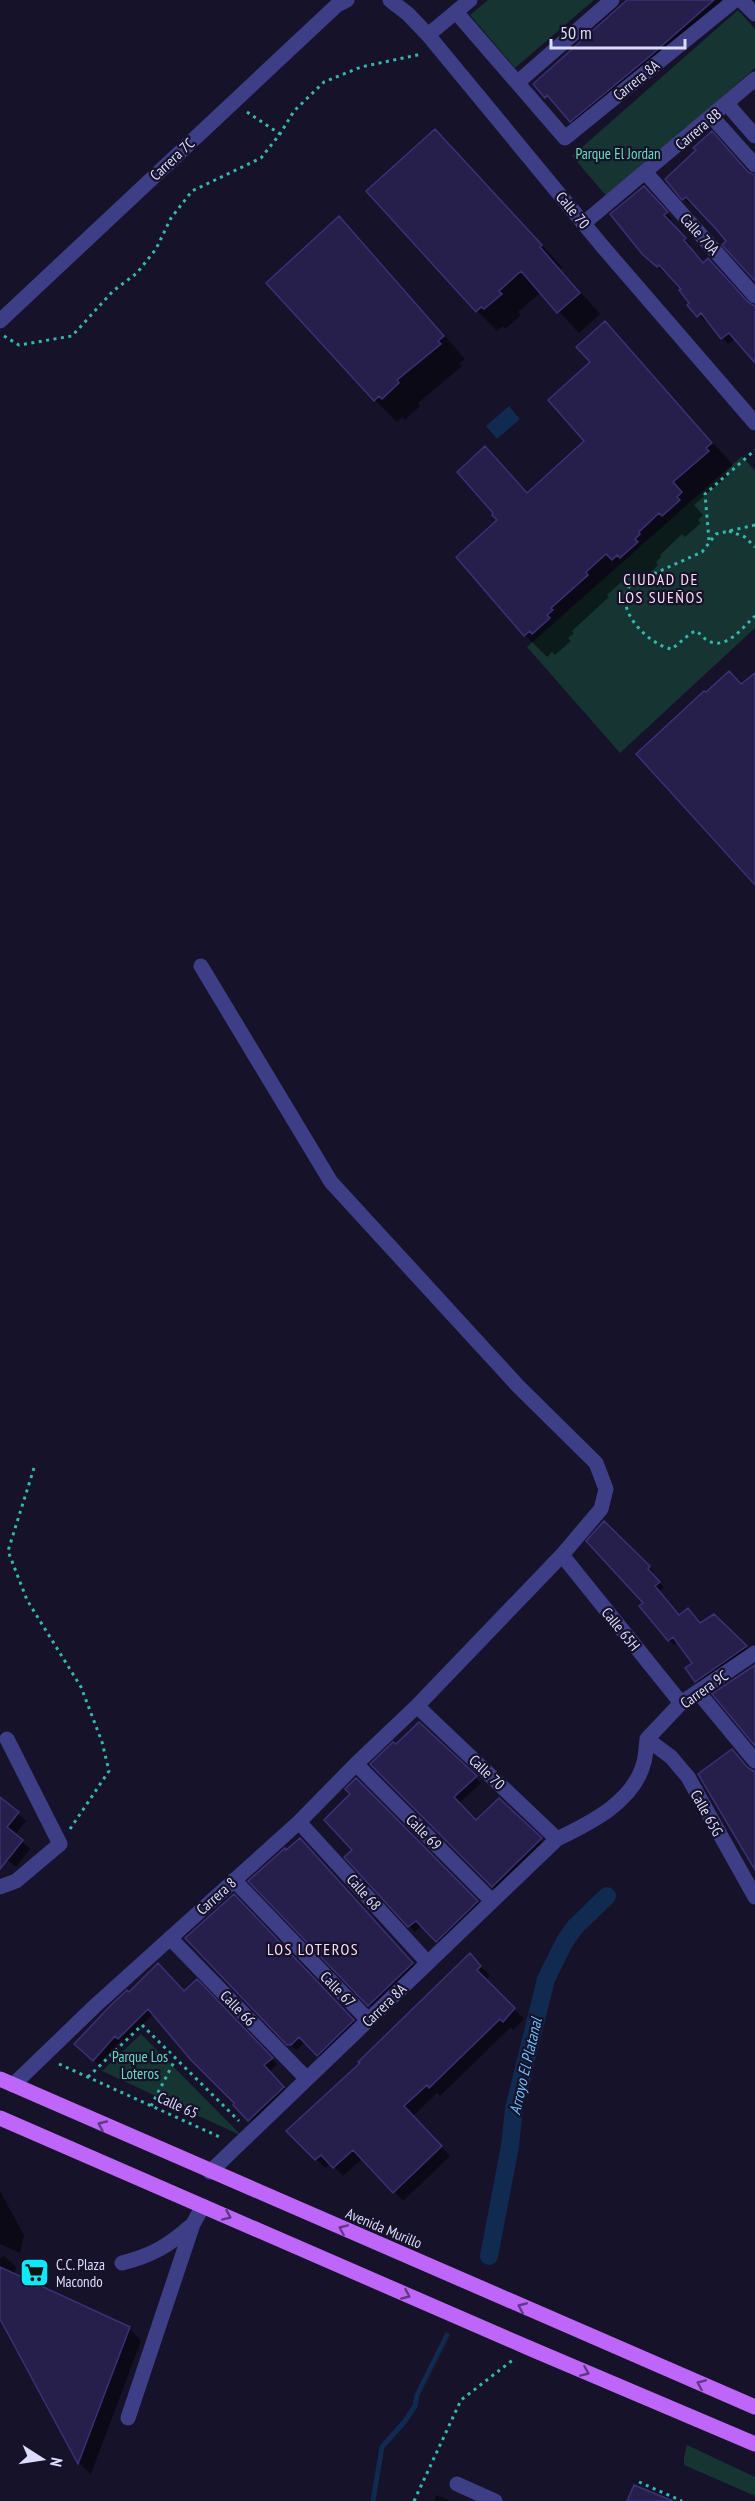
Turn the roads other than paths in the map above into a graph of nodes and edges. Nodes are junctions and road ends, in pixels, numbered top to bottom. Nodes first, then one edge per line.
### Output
1 (347, 0) edge
2 (390, 0) edge
3 (470, 0) edge
4 (612, 0) edge
5 (735, 0) edge
6 (741, 0) edge
7 (456, 12) junction
8 (755, 14) edge
9 (428, 35) junction
10 (755, 79) edge
11 (518, 82) junction
12 (727, 104) junction
13 (712, 117) junction
14 (755, 136) edge
15 (755, 165) edge
16 (645, 172) junction
17 (584, 223) junction
18 (755, 296) edge
19 (0, 321) edge
20 (755, 423) edge
21 (201, 966) dead end
22 (562, 1555) junction
23 (755, 1653) edge
24 (698, 1692) junction
25 (681, 1702) junction
26 (417, 1706) junction
27 (8, 1739) dead end
28 (647, 1739) junction
29 (755, 1761) edge
30 (356, 1764) junction
31 (299, 1822) junction
32 (557, 1839) junction
33 (234, 1880) junction
34 (0, 1887) edge
35 (755, 1897) edge
36 (492, 1901) junction
37 (170, 1938) junction
38 (428, 1963) junction
39 (368, 2020) junction
40 (307, 2079) junction
41 (6, 2082) edge
42 (0, 2118) edge
43 (210, 2172) junction
44 (203, 2206) junction
45 (193, 2224) junction
46 (122, 2263) dead end
47 (755, 2407) edge
48 (128, 2418) dead end
49 (755, 2444) edge
50 (457, 2484) dead end
51 (495, 2501) edge

1 - 19 street, Carrera 7C
2 - 9 street, Calle 70
3 - 7 street
4 - 11 street
5 - 11 street, Carrera 8A
6 - 8 street
7 - 9 street
7 - 11 street
9 - 17 street, Calle 70
10 - 12 street, Carrera 8B
12 - 13 street, Carrera 8B
12 - 14 street
13 - 15 street
13 - 16 street, Carrera 8B
16 - 17 street, Carrera 8B
16 - 18 street, Calle 70A
17 - 20 street, Calle 70
21 - 22 street, Carrera 8
22 - 25 street, Calle 65H
22 - 26 street, Carrera 8
23 - 24 street, Carrera 9C
24 - 25 street, Carrera 9C
24 - 29 street
25 - 28 street, Carrera 9C
26 - 30 street, Carrera 8
26 - 32 street, Calle 70
27 - 34 street
28 - 32 street, Carrera 8A
28 - 35 street, Calle 65G
30 - 31 street, Carrera 8
30 - 36 street, Calle 69
31 - 33 street, Carrera 8
31 - 38 street, Calle 68
32 - 36 street, Carrera 8A
33 - 37 street, Carrera 8
33 - 39 street, Calle 67
36 - 38 street, Carrera 8A
37 - 40 street, Calle 66
37 - 41 street, Carrera 8
38 - 39 street, Carrera 8A
39 - 40 street, Carrera 8A
40 - 43 street, Carrera 8A
43 -> 41 main road, Avenida Murillo
42 - 44 main road
47 -> 43 main road, Avenida Murillo
44 - 45 street
44 -> 49 main road
45 - 46 street
45 - 48 street
50 - 51 street

